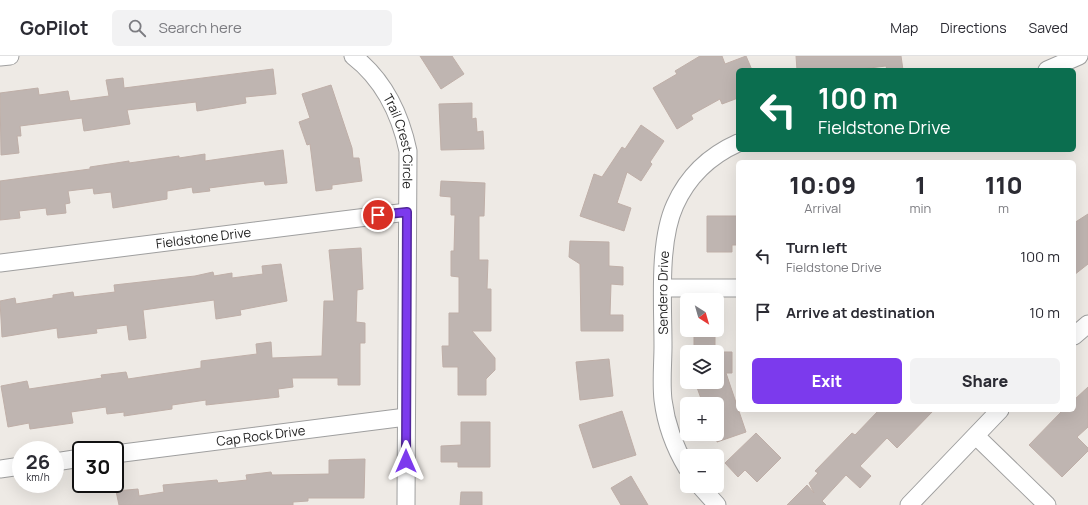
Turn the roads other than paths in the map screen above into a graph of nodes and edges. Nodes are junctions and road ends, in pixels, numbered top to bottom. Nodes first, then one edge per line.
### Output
1 (10, 56) edge
2 (353, 56) edge
3 (1079, 56) edge
4 (0, 57) edge
5 (1052, 68) edge
6 (736, 144) edge
7 (407, 212) junction
8 (0, 263) edge
9 (663, 288) junction
10 (736, 288) edge
11 (1088, 324) edge
12 (1076, 334) edge
13 (998, 412) edge
14 (406, 417) junction
15 (976, 436) junction
16 (124, 453) edge
17 (680, 454) edge
18 (12, 467) edge
19 (0, 469) edge
20 (706, 493) edge
21 (406, 505) edge
22 (717, 505) edge
23 (909, 505) edge
24 (1047, 505) edge

1 - 4 street
2 - 7 street, Trail Crest Circle
3 - 5 street
6 - 9 street, Sendero Drive
7 - 8 street, Fieldstone Drive
7 - 14 street, Trail Crest Circle
9 - 10 street
9 - 17 street, Sendero Drive
11 - 12 street
13 - 15 street
14 - 16 street, Cap Rock Drive
14 - 21 street, Trail Crest Circle
15 - 23 street
15 - 24 street
18 - 19 street
20 - 22 street

